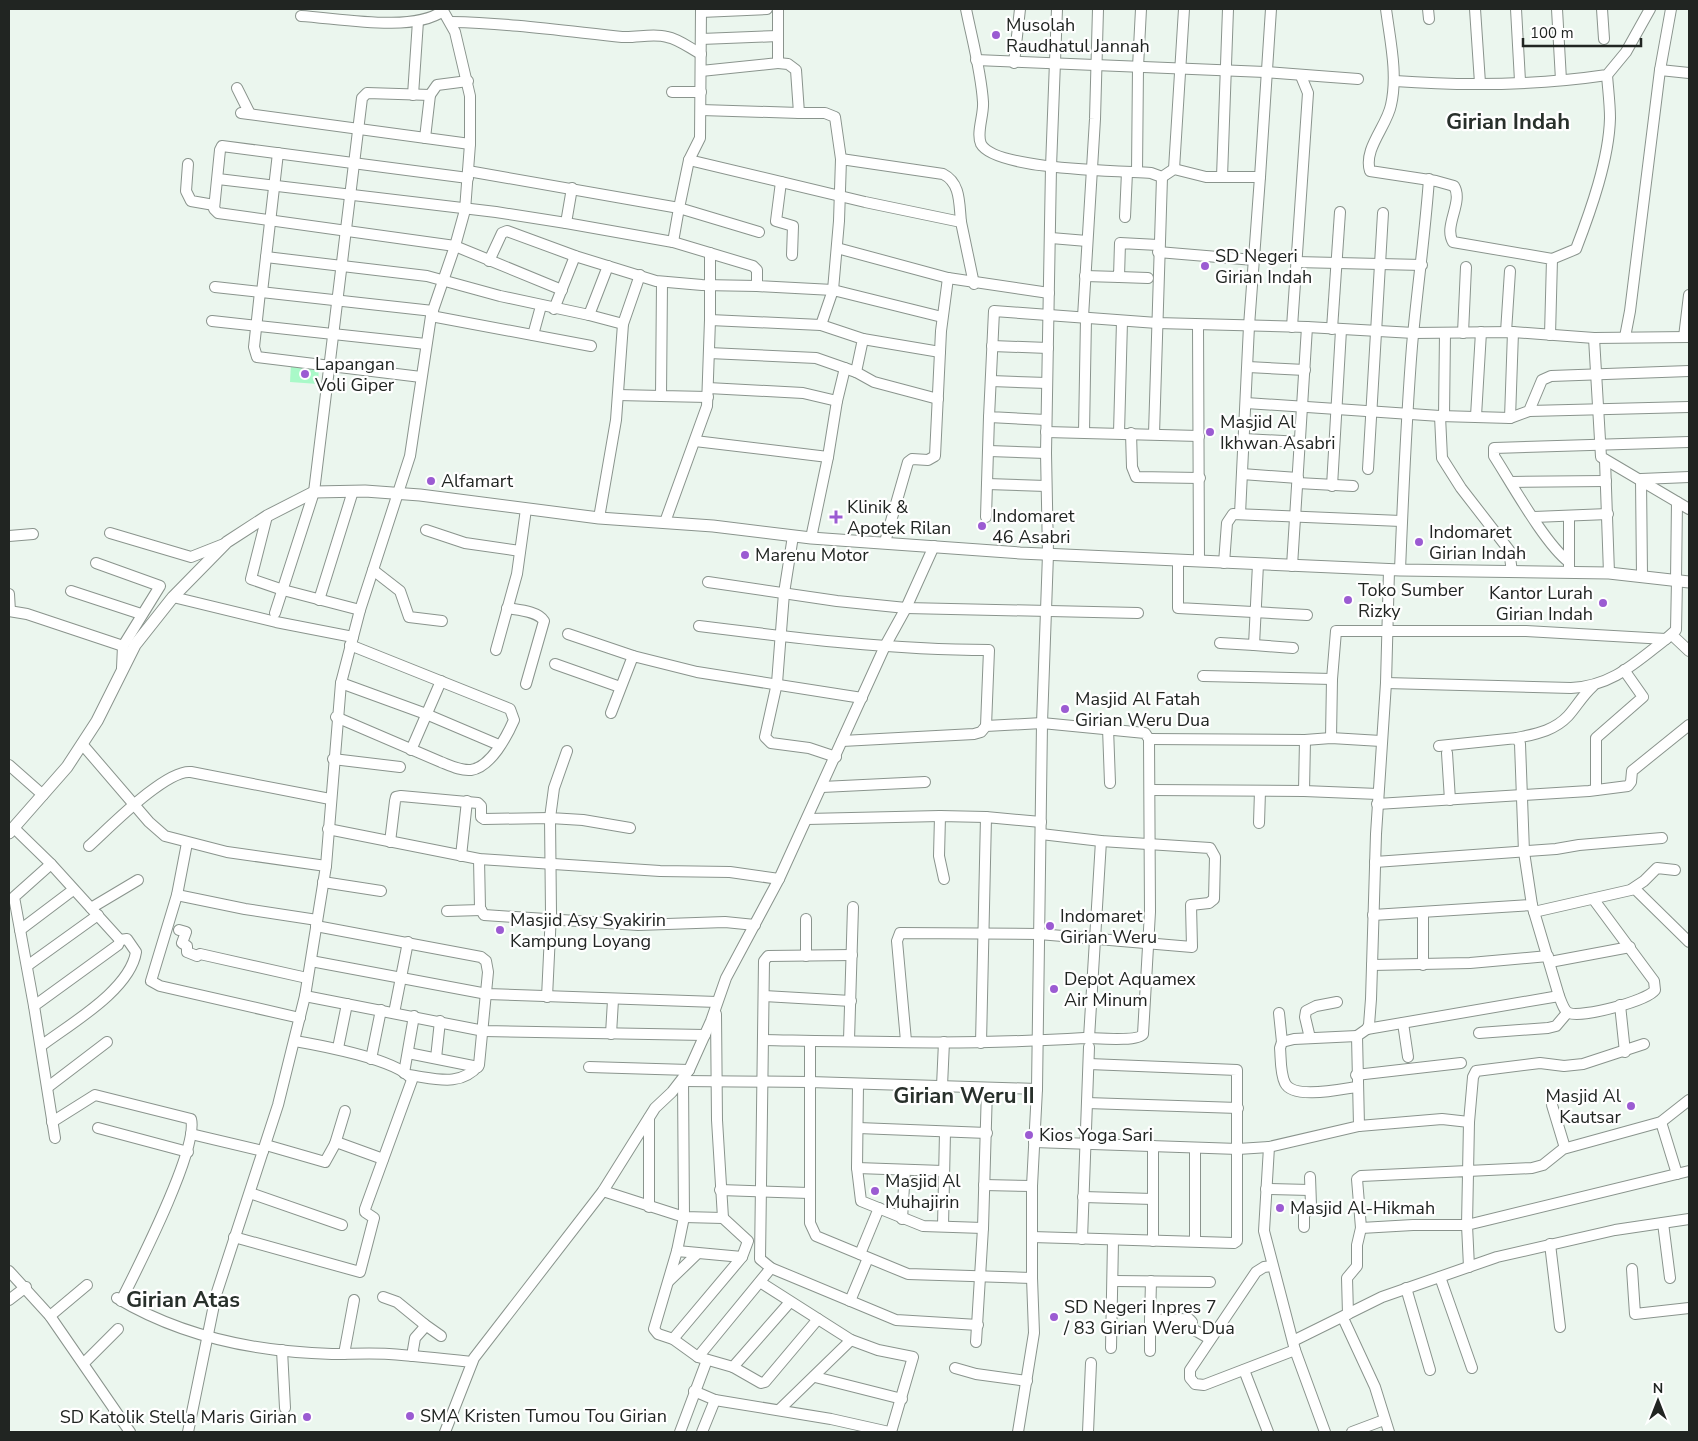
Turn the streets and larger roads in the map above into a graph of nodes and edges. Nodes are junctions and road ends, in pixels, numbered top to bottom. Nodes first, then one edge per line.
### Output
1 (767, 9) edge
2 (778, 9) edge
3 (966, 9) edge
4 (1020, 9) edge
5 (1057, 9) edge
6 (1098, 9) edge
7 (1141, 9) edge
8 (1184, 9) edge
9 (1228, 9) edge
10 (1271, 9) edge
11 (1386, 9) edge
12 (1475, 9) edge
13 (1516, 9) edge
14 (1557, 9) edge
15 (1602, 9) edge
16 (1650, 9) edge
17 (1671, 9) edge
18 (442, 10) edge
19 (701, 10) edge
20 (301, 16) dead end
21 (418, 21) junction
22 (452, 22) junction
23 (778, 36) junction
24 (702, 39) junction
25 (1604, 39) dead end
26 (701, 54) junction
27 (976, 60) junction
28 (1014, 62) junction
29 (778, 63) junction
30 (1054, 65) junction
31 (1095, 66) junction
32 (1138, 67) junction
33 (1181, 69) junction
34 (1660, 70) junction
35 (701, 71) junction
36 (1225, 71) junction
37 (1265, 72) junction
38 (1689, 73) edge
39 (1607, 75) junction
40 (1301, 76) junction
41 (1358, 78) dead end
42 (1561, 80) junction
43 (468, 81) junction
44 (1520, 81) junction
45 (1395, 82) junction
46 (1480, 83) junction
47 (237, 88) dead end
48 (672, 92) dead end
49 (701, 92) junction
50 (412, 95) junction
51 (430, 95) junction
52 (701, 110) junction
53 (799, 113) junction
54 (360, 130) junction
55 (426, 138) junction
56 (470, 144) junction
57 (278, 153) junction
58 (841, 159) junction
59 (689, 160) junction
60 (188, 164) dead end
61 (356, 164) junction
62 (1051, 167) junction
63 (1174, 169) junction
64 (1092, 170) junction
65 (1132, 172) junction
66 (468, 175) junction
67 (1162, 177) junction
68 (1222, 177) junction
69 (1260, 177) junction
70 (218, 179) junction
71 (1429, 180) junction
72 (781, 182) junction
73 (274, 186) junction
74 (572, 188) junction
75 (352, 196) junction
76 (841, 196) junction
77 (214, 205) junction
78 (679, 208) junction
79 (465, 210) junction
80 (1340, 212) dead end
81 (1383, 213) dead end
82 (1125, 217) dead end
83 (270, 219) junction
84 (961, 222) junction
85 (566, 223) junction
86 (348, 231) junction
87 (759, 232) dead end
88 (1051, 238) junction
89 (1087, 241) junction
90 (673, 242) junction
91 (455, 246) junction
92 (837, 248) junction
93 (1158, 248) junction
94 (710, 253) junction
95 (792, 255) dead end
96 (575, 256) junction
97 (266, 257) junction
98 (1552, 259) junction
99 (1254, 260) junction
100 (489, 261) junction
101 (1296, 262) junction
102 (1337, 263) junction
103 (1380, 264) junction
104 (1422, 265) junction
105 (608, 266) junction
106 (342, 267) junction
107 (1466, 267) dead end
108 (1510, 271) dead end
109 (640, 275) junction
110 (1085, 276) junction
111 (1119, 277) junction
112 (948, 278) junction
113 (1148, 278) dead end
114 (444, 281) junction
115 (662, 282) junction
116 (974, 284) junction
117 (710, 285) junction
118 (757, 286) junction
119 (215, 287) dead end
120 (562, 290) junction
121 (833, 290) junction
122 (261, 292) junction
123 (1049, 293) junction
124 (1689, 295) edge
125 (339, 300) junction
126 (541, 306) junction
127 (554, 309) junction
128 (432, 314) junction
129 (589, 315) junction
130 (1049, 316) junction
131 (942, 317) junction
132 (1085, 318) junction
133 (710, 320) junction
134 (212, 321) dead end
135 (1122, 321) junction
136 (1157, 323) junction
137 (623, 324) junction
138 (821, 325) junction
139 (1198, 325) junction
140 (256, 326) junction
141 (1248, 326) junction
142 (1292, 327) junction
143 (1307, 327) junction
144 (1336, 330) junction
145 (1375, 332) junction
146 (1463, 332) junction
147 (1480, 332) junction
148 (1509, 332) junction
149 (1414, 333) junction
150 (1445, 333) junction
151 (334, 334) junction
152 (534, 335) junction
153 (1550, 335) junction
154 (1625, 337) junction
155 (1687, 337) edge
156 (1594, 338) junction
157 (863, 339) junction
158 (426, 344) junction
159 (591, 346) dead end
160 (992, 346) junction
161 (1048, 348) junction
162 (940, 352) junction
163 (709, 353) junction
164 (330, 366) junction
165 (1248, 367) junction
166 (845, 368) junction
167 (1305, 370) junction
168 (1689, 371) edge
169 (856, 372) junction
170 (1596, 374) junction
171 (421, 377) junction
172 (991, 381) junction
173 (1047, 383) junction
174 (708, 392) junction
175 (618, 395) junction
176 (661, 396) junction
177 (938, 399) junction
178 (837, 401) junction
179 (1246, 403) junction
180 (1303, 407) junction
181 (1689, 407) edge
182 (1598, 408) junction
183 (1337, 410) junction
184 (1529, 411) junction
185 (1371, 413) junction
186 (1408, 415) junction
187 (1442, 416) junction
188 (1476, 416) junction
189 (989, 417) junction
190 (1510, 418) junction
191 (1046, 420) junction
192 (1046, 432) junction
193 (1084, 432) junction
194 (1119, 433) junction
195 (1131, 433) junction
196 (1154, 434) junction
197 (1198, 436) junction
198 (1244, 438) junction
199 (695, 441) junction
200 (1300, 442) junction
201 (1689, 442) edge
202 (1599, 444) junction
203 (989, 451) junction
204 (1046, 453) junction
205 (828, 457) junction
206 (1605, 460) junction
207 (1368, 469) dead end
208 (1242, 474) junction
209 (1689, 477) edge
210 (1200, 478) junction
211 (1641, 479) junction
212 (1298, 481) junction
213 (1606, 481) junction
214 (1511, 482) junction
215 (987, 484) junction
216 (1046, 486) junction
217 (1332, 486) junction
218 (1353, 486) dead end
219 (353, 491) junction
220 (314, 492) junction
221 (399, 493) junction
222 (1677, 502) junction
223 (526, 509) junction
224 (1689, 509) edge
225 (1240, 514) junction
226 (1608, 514) junction
227 (267, 516) junction
228 (1569, 516) junction
229 (986, 517) dead end
230 (1296, 517) junction
231 (1534, 517) junction
232 (599, 518) junction
233 (1401, 521) junction
234 (665, 522) junction
235 (426, 530) dead end
236 (110, 533) dead end
237 (33, 534) dead end
238 (9, 536) edge
239 (793, 536) junction
240 (811, 538) junction
241 (227, 542) junction
242 (885, 542) junction
243 (934, 546) junction
244 (520, 552) junction
245 (1048, 554) junction
246 (1178, 560) junction
247 (1199, 561) junction
248 (96, 562) dead end
249 (1224, 563) junction
250 (1258, 564) junction
251 (1292, 566) junction
252 (1569, 567) junction
253 (372, 570) junction
254 (1394, 570) junction
255 (1512, 572) junction
256 (1609, 572) junction
257 (1642, 575) junction
258 (1676, 580) junction
259 (708, 582) dead end
260 (1689, 582) edge
261 (283, 590) junction
262 (71, 592) dead end
263 (784, 593) junction
264 (9, 594) edge
265 (173, 597) junction
266 (319, 600) junction
267 (508, 608) junction
268 (906, 608) junction
269 (360, 610) junction
270 (9, 611) edge
271 (1045, 612) junction
272 (1256, 612) junction
273 (275, 613) dead end
274 (1138, 613) dead end
275 (141, 614) junction
276 (1307, 615) dead end
277 (442, 621) dead end
278 (699, 626) dead end
279 (1388, 630) junction
280 (568, 634) dead end
281 (781, 636) junction
282 (1669, 637) junction
283 (352, 641) junction
284 (1220, 643) dead end
285 (1254, 645) junction
286 (123, 646) junction
287 (885, 646) junction
288 (1293, 648) dead end
289 (496, 650) dead end
290 (1689, 651) edge
291 (632, 656) junction
292 (555, 664) dead end
293 (1624, 670) junction
294 (120, 673) junction
295 (1203, 676) dead end
296 (1332, 679) junction
297 (441, 681) junction
298 (341, 683) junction
299 (777, 683) junction
300 (1386, 683) junction
301 (526, 684) dead end
302 (1593, 686) junction
303 (620, 687) junction
304 (862, 698) junction
305 (611, 713) dead end
306 (426, 714) junction
307 (336, 717) junction
308 (1042, 723) junction
309 (1689, 725) edge
310 (986, 726) junction
311 (1108, 728) junction
312 (1331, 738) junction
313 (1517, 738) junction
314 (1149, 739) junction
315 (1305, 740) junction
316 (842, 741) junction
317 (1381, 741) junction
318 (82, 744) junction
319 (499, 745) junction
320 (1439, 746) dead end
321 (411, 750) junction
322 (567, 751) dead end
323 (1447, 753) dead end
324 (836, 757) junction
325 (333, 759) junction
326 (10, 767) edge
327 (400, 767) dead end
328 (925, 782) dead end
329 (1110, 783) dead end
330 (822, 788) junction
331 (1150, 790) junction
332 (1596, 790) junction
333 (1260, 791) junction
334 (1304, 791) junction
335 (43, 795) junction
336 (1523, 796) junction
337 (330, 799) junction
338 (1378, 799) junction
339 (1450, 800) junction
340 (467, 801) junction
341 (135, 805) junction
342 (940, 816) junction
343 (986, 817) junction
344 (550, 818) junction
345 (807, 819) junction
346 (1041, 822) junction
347 (1259, 823) dead end
348 (630, 828) dead end
349 (328, 829) junction
350 (11, 830) edge
351 (1041, 834) junction
352 (1662, 838) dead end
353 (1101, 841) junction
354 (390, 842) junction
355 (188, 843) junction
356 (1150, 844) junction
357 (89, 846) dead end
358 (1524, 852) junction
359 (461, 856) junction
360 (479, 859) junction
361 (1375, 862) junction
362 (51, 864) junction
363 (326, 866) junction
364 (551, 866) junction
365 (1675, 870) dead end
366 (780, 879) junction
367 (138, 880) dead end
368 (944, 880) dead end
369 (323, 882) junction
370 (1632, 888) junction
371 (73, 890) junction
372 (381, 891) dead end
373 (177, 894) junction
374 (1594, 900) junction
375 (853, 907) dead end
376 (1533, 908) junction
377 (481, 910) junction
378 (94, 911) junction
379 (447, 911) dead end
380 (1423, 912) junction
381 (1373, 914) junction
382 (806, 919) dead end
383 (551, 920) junction
384 (316, 923) junction
385 (755, 924) junction
386 (20, 930) junction
387 (179, 930) dead end
388 (985, 934) junction
389 (1039, 934) junction
390 (1095, 939) junction
391 (120, 940) junction
392 (408, 942) junction
393 (1689, 942) edge
394 (1149, 944) junction
395 (1630, 947) junction
396 (852, 955) junction
397 (806, 956) junction
398 (1549, 959) junction
399 (310, 961) junction
400 (1372, 965) junction
401 (1423, 965) junction
402 (27, 966) junction
403 (401, 977) junction
404 (307, 978) junction
405 (487, 994) junction
406 (305, 996) junction
407 (764, 996) junction
408 (1559, 996) junction
409 (547, 997) junction
410 (612, 1000) junction
411 (851, 1001) junction
412 (1337, 1002) dead end
413 (347, 1004) junction
414 (716, 1005) junction
415 (1620, 1005) junction
416 (34, 1006) junction
417 (381, 1010) junction
418 (394, 1012) junction
419 (1567, 1012) junction
420 (1279, 1013) dead end
421 (414, 1016) junction
422 (300, 1018) junction
423 (440, 1021) junction
424 (1403, 1023) junction
425 (1367, 1029) junction
426 (484, 1031) junction
427 (1479, 1033) dead end
428 (611, 1034) junction
429 (705, 1035) junction
430 (1357, 1036) junction
431 (1310, 1038) junction
432 (763, 1040) junction
433 (810, 1040) junction
434 (849, 1040) junction
435 (295, 1041) junction
436 (906, 1041) junction
437 (1038, 1041) junction
438 (107, 1042) dead end
439 (944, 1042) junction
440 (1089, 1042) junction
441 (1282, 1042) junction
442 (981, 1043) junction
443 (1644, 1044) dead end
444 (41, 1046) junction
445 (338, 1048) junction
446 (1625, 1052) junction
447 (408, 1053) junction
448 (1408, 1057) dead end
449 (436, 1058) junction
450 (371, 1059) junction
451 (1461, 1063) dead end
452 (1089, 1064) junction
453 (478, 1067) junction
454 (589, 1067) dead end
455 (406, 1074) junction
456 (1356, 1076) junction
457 (685, 1077) junction
458 (717, 1082) junction
459 (762, 1082) junction
460 (810, 1082) junction
461 (858, 1084) junction
462 (942, 1086) junction
463 (48, 1087) junction
464 (1356, 1087) junction
465 (987, 1088) junction
466 (1037, 1089) junction
467 (1689, 1100) edge
468 (1087, 1103) junction
469 (1552, 1105) dead end
470 (1238, 1108) junction
471 (345, 1111) dead end
472 (649, 1117) junction
473 (52, 1122) junction
474 (1469, 1122) junction
475 (1660, 1122) junction
476 (1359, 1126) junction
477 (98, 1128) dead end
478 (858, 1128) junction
479 (945, 1132) junction
480 (986, 1133) junction
481 (191, 1134) junction
482 (55, 1138) dead end
483 (1034, 1142) junction
484 (1085, 1143) junction
485 (336, 1144) junction
486 (1153, 1146) junction
487 (1269, 1147) junction
488 (265, 1148) junction
489 (1195, 1148) junction
490 (1565, 1148) junction
491 (1238, 1149) junction
492 (188, 1152) junction
493 (383, 1160) junction
494 (857, 1168) junction
495 (905, 1170) junction
496 (1689, 1170) edge
497 (943, 1171) junction
498 (1468, 1171) junction
499 (1677, 1174) junction
500 (1310, 1177) dead end
501 (984, 1185) junction
502 (1032, 1186) junction
503 (1266, 1189) junction
504 (720, 1190) junction
505 (1310, 1190) junction
506 (603, 1191) junction
507 (250, 1193) junction
508 (763, 1193) junction
509 (809, 1193) junction
510 (1083, 1197) junction
511 (1153, 1199) junction
512 (649, 1207) junction
513 (879, 1208) junction
514 (684, 1216) junction
515 (723, 1218) junction
516 (902, 1219) junction
517 (1689, 1219) edge
518 (1662, 1223) junction
519 (342, 1225) dead end
520 (1467, 1225) junction
521 (943, 1226) junction
522 (1304, 1227) dead end
523 (983, 1228) junction
524 (1361, 1228) junction
525 (234, 1237) junction
526 (1032, 1237) junction
527 (1082, 1239) junction
528 (1114, 1240) junction
529 (748, 1241) junction
530 (1153, 1241) junction
531 (1195, 1242) junction
532 (1550, 1244) junction
533 (761, 1245) junction
534 (677, 1251) junction
535 (696, 1254) junction
536 (864, 1256) junction
537 (742, 1257) junction
538 (1272, 1266) junction
539 (1469, 1267) junction
540 (771, 1268) junction
541 (1632, 1269) dead end
542 (9, 1271) edge
543 (981, 1276) junction
544 (1440, 1277) junction
545 (1032, 1278) junction
546 (1670, 1278) dead end
547 (1114, 1280) junction
548 (1151, 1281) junction
549 (668, 1282) junction
550 (760, 1282) junction
551 (1210, 1282) dead end
552 (87, 1285) dead end
553 (26, 1287) junction
554 (1406, 1288) junction
555 (383, 1297) dead end
556 (9, 1300) edge
557 (354, 1300) dead end
558 (850, 1301) junction
559 (790, 1302) junction
560 (1689, 1308) edge
561 (50, 1316) junction
562 (1346, 1316) junction
563 (818, 1319) junction
564 (1150, 1320) junction
565 (424, 1324) junction
566 (978, 1325) junction
567 (1560, 1327) dead end
568 (118, 1329) dead end
569 (441, 1336) dead end
570 (207, 1338) junction
571 (673, 1339) junction
572 (1210, 1339) junction
573 (851, 1340) junction
574 (976, 1342) dead end
575 (1294, 1346) junction
576 (1111, 1348) dead end
577 (282, 1350) junction
578 (1150, 1351) dead end
579 (344, 1354) junction
580 (412, 1356) junction
581 (702, 1359) junction
582 (472, 1362) junction
583 (84, 1363) junction
584 (1091, 1363) dead end
585 (733, 1367) junction
586 (955, 1368) dead end
587 (1472, 1368) dead end
588 (1244, 1370) junction
589 (1430, 1370) dead end
590 (815, 1377) junction
591 (1027, 1381) junction
592 (694, 1391) junction
593 (902, 1399) junction
594 (715, 1400) junction
595 (285, 1408) dead end
596 (779, 1410) junction
597 (1384, 1420) junction
598 (130, 1432) edge
599 (188, 1432) edge
600 (445, 1432) edge
601 (680, 1432) edge
602 (702, 1432) edge
603 (890, 1432) edge
604 (1018, 1432) edge
605 (1088, 1432) edge
606 (1268, 1432) edge
607 (1325, 1432) edge
608 (1352, 1432) edge
609 (1389, 1432) edge

1 - 19 street
2 - 23 street
3 - 27 street
4 - 28 street
5 - 30 street
6 - 31 street
7 - 32 street
8 - 33 street
9 - 36 street
10 - 37 street
11 - 45 street
12 - 46 street
13 - 44 street
14 - 42 street
15 - 25 street
16 - 39 street
17 - 34 street
18 - 21 street
18 - 22 street
19 - 24 street
20 - 21 street
21 - 50 street
22 - 26 street
22 - 43 street
23 - 24 street
23 - 29 street
24 - 26 street
26 - 35 street
27 - 28 street
27 - 62 street
28 - 30 street
29 - 35 street
29 - 53 street
30 - 31 street
30 - 62 street
31 - 32 street
31 - 64 street
32 - 33 street
32 - 65 street
33 - 36 street
33 - 63 street
34 - 38 street
34 - 154 street
35 - 49 street
36 - 37 street
36 - 68 street
37 - 40 street
37 - 69 street
39 - 42 street
39 - 98 street
40 - 41 street
40 - 101 street
42 - 44 street
43 - 51 street
43 - 56 street
44 - 46 street
45 - 46 street
45 - 71 street
47 - 54 street
48 - 49 street
49 - 52 street
50 - 51 street
50 - 54 street
51 - 55 street
52 - 53 street
52 - 59 street
53 - 58 street
54 - 55 street
54 - 61 street
55 - 56 street
56 - 66 street
57 - 61 street
57 - 70 street
57 - 73 street
58 - 76 street
58 - 84 street
59 - 72 street
59 - 78 street
60 - 77 street
61 - 66 street
61 - 75 street
62 - 64 street
62 - 88 street
63 - 67 street
63 - 68 street
64 - 65 street
64 - 89 street
65 - 67 street
65 - 82 street
66 - 74 street
66 - 79 street
67 - 93 street
68 - 69 street
69 - 99 street
70 - 73 street
70 - 77 street
71 - 98 street
71 - 104 street
72 - 76 street
72 - 95 street
73 - 75 street
73 - 83 street
74 - 78 street
74 - 85 street
75 - 79 street
75 - 86 street
76 - 84 street
76 - 92 street
77 - 83 street
78 - 87 street
78 - 90 street
79 - 85 street
79 - 91 street
80 - 102 street
81 - 103 street
83 - 86 street
83 - 97 street
84 - 116 street
85 - 90 street
86 - 91 street
86 - 106 street
88 - 89 street
88 - 123 street
89 - 110 street
90 - 94 street
91 - 100 street
91 - 114 street
92 - 112 street
92 - 121 street
93 - 99 street
93 - 111 street
93 - 136 street
94 - 117 street
94 - 118 street
96 - 100 street
96 - 105 street
96 - 120 street
97 - 106 street
97 - 122 street
98 - 153 street
99 - 141 street
100 - 120 street
101 - 102 street
101 - 142 street
102 - 103 street
102 - 144 street
103 - 104 street
103 - 145 street
104 - 149 street
105 - 109 street
105 - 129 street
106 - 114 street
106 - 125 street
107 - 146 street
108 - 148 street
109 - 115 street
109 - 137 street
110 - 111 street
110 - 132 street
111 - 113 street
112 - 116 street
112 - 131 street
114 - 126 street
114 - 128 street
115 - 117 street
115 - 176 street
116 - 123 street
117 - 118 street
117 - 133 street
118 - 121 street
119 - 122 street
120 - 127 street
121 - 131 street
121 - 138 street
122 - 125 street
122 - 140 street
123 - 130 street
124 - 155 street
125 - 128 street
125 - 151 street
126 - 127 street
126 - 152 street
127 - 129 street
128 - 152 street
128 - 158 street
129 - 137 street
130 - 132 street
130 - 160 street
130 - 161 street
131 - 162 street
132 - 135 street
132 - 193 street
133 - 138 street
133 - 163 street
134 - 140 street
135 - 136 street
135 - 194 street
136 - 139 street
136 - 196 street
137 - 175 street
138 - 157 street
139 - 141 street
139 - 197 street
140 - 151 street
140 - 164 street
141 - 142 street
141 - 165 street
142 - 143 street
143 - 144 street
143 - 167 street
144 - 145 street
144 - 183 street
145 - 149 street
145 - 185 street
146 - 147 street
146 - 150 street
147 - 148 street
147 - 188 street
148 - 153 street
148 - 190 street
149 - 150 street
149 - 186 street
150 - 187 street
151 - 158 street
151 - 164 street
152 - 159 street
153 - 156 street
154 - 155 street
154 - 156 street
156 - 170 street
157 - 162 street
157 - 169 street
158 - 171 street
160 - 161 street
160 - 172 street
161 - 173 street
162 - 177 street
163 - 166 street
163 - 174 street
164 - 171 street
164 - 220 street
165 - 167 street
165 - 179 street
166 - 169 street
166 - 178 street
167 - 180 street
168 - 170 street
169 - 177 street
170 - 182 street
170 - 184 street
171 - 221 street
172 - 173 street
172 - 189 street
173 - 191 street
174 - 176 street
174 - 178 street
174 - 199 street
175 - 176 street
175 - 232 street
177 - 242 street
178 - 205 street
179 - 180 street
179 - 198 street
180 - 183 street
180 - 200 street
181 - 182 street
182 - 184 street
182 - 202 street
183 - 185 street
183 - 217 street
184 - 190 street
185 - 186 street
185 - 207 street
186 - 187 street
186 - 233 street
187 - 188 street
187 - 255 street
188 - 190 street
189 - 191 street
189 - 203 street
191 - 192 street
192 - 193 street
192 - 204 street
193 - 194 street
194 - 195 street
195 - 196 street
195 - 210 street
196 - 197 street
197 - 210 street
198 - 200 street
198 - 208 street
199 - 205 street
199 - 234 street
200 - 212 street
201 - 202 street
202 - 206 street
202 - 214 street
203 - 204 street
203 - 215 street
204 - 216 street
205 - 240 street
206 - 211 street
206 - 213 street
208 - 212 street
208 - 225 street
209 - 211 street
210 - 247 street
211 - 222 street
211 - 257 street
212 - 217 street
212 - 230 street
213 - 214 street
213 - 226 street
214 - 231 street
215 - 216 street
215 - 229 street
216 - 245 street
217 - 218 street
219 - 220 street
219 - 221 street
219 - 266 street
220 - 227 street
220 - 261 street
221 - 223 street
221 - 253 street
222 - 224 street
222 - 258 street
223 - 232 street
223 - 244 street
225 - 230 street
225 - 249 street
226 - 228 street
226 - 256 street
227 - 241 street
227 - 261 street
228 - 231 street
228 - 252 street
230 - 233 street
230 - 251 street
231 - 252 street
232 - 234 street
233 - 254 street
234 - 239 street
235 - 244 street
236 - 241 street
237 - 238 street
239 - 240 street
239 - 263 street
240 - 242 street
241 - 265 street
242 - 243 street
243 - 245 street
243 - 268 street
244 - 267 street
245 - 246 street
245 - 271 street
246 - 247 street
246 - 272 street
247 - 249 street
248 - 275 street
249 - 250 street
250 - 251 street
250 - 272 street
251 - 254 street
252 - 255 street
252 - 256 street
253 - 269 street
253 - 277 street
254 - 255 street
254 - 279 street
256 - 257 street
257 - 258 street
258 - 260 street
258 - 282 street
259 - 263 street
261 - 266 street
261 - 273 street
262 - 275 street
263 - 268 street
263 - 281 street
264 - 270 street
265 - 283 street
265 - 294 street
266 - 269 street
267 - 289 street
267 - 301 street
268 - 271 street
268 - 287 street
269 - 283 street
270 - 286 street
271 - 274 street
271 - 308 street
272 - 276 street
272 - 285 street
275 - 286 street
278 - 281 street
279 - 282 street
279 - 296 street
279 - 300 street
280 - 291 street
281 - 287 street
281 - 299 street
282 - 290 street
282 - 293 street
283 - 297 street
283 - 298 street
284 - 285 street
285 - 288 street
286 - 294 street
287 - 304 street
287 - 310 street
291 - 299 street
291 - 303 street
292 - 303 street
293 - 302 street
293 - 332 street
294 - 318 street
295 - 296 street
296 - 312 street
297 - 306 street
297 - 319 street
298 - 306 street
298 - 307 street
299 - 304 street
299 - 324 street
300 - 302 street
300 - 317 street
302 - 313 street
303 - 305 street
304 - 316 street
306 - 319 street
306 - 321 street
307 - 321 street
307 - 325 street
308 - 310 street
308 - 311 street
308 - 346 street
309 - 332 street
310 - 316 street
311 - 314 street
311 - 329 street
312 - 315 street
312 - 317 street
313 - 320 street
313 - 336 street
314 - 315 street
314 - 331 street
315 - 334 street
316 - 324 street
317 - 338 street
318 - 335 street
318 - 341 street
319 - 321 street
322 - 344 street
323 - 339 street
324 - 330 street
325 - 327 street
325 - 337 street
326 - 335 street
328 - 330 street
330 - 345 street
331 - 333 street
331 - 356 street
332 - 336 street
333 - 334 street
333 - 347 street
334 - 338 street
335 - 350 street
336 - 339 street
336 - 358 street
337 - 341 street
337 - 349 street
338 - 339 street
338 - 361 street
340 - 344 street
340 - 354 street
340 - 359 street
341 - 355 street
341 - 357 street
342 - 343 street
342 - 345 street
342 - 368 street
343 - 346 street
343 - 388 street
344 - 348 street
344 - 364 street
345 - 366 street
346 - 351 street
349 - 354 street
349 - 363 street
350 - 362 street
351 - 353 street
351 - 389 street
352 - 358 street
353 - 356 street
353 - 390 street
354 - 359 street
355 - 363 street
355 - 373 street
356 - 394 street
356 - 394 street
358 - 361 street
358 - 376 street
359 - 360 street
360 - 364 street
360 - 377 street
361 - 381 street
362 - 371 street
362 - 386 street
363 - 369 street
364 - 366 street
364 - 383 street
365 - 370 street
366 - 385 street
367 - 378 street
369 - 372 street
369 - 384 street
370 - 374 street
370 - 393 street
371 - 378 street
371 - 386 street
373 - 384 street
373 - 422 street
374 - 376 street
374 - 395 street
375 - 396 street
376 - 380 street
376 - 398 street
377 - 379 street
377 - 383 street
378 - 391 street
378 - 402 street
380 - 381 street
380 - 401 street
381 - 400 street
382 - 397 street
383 - 385 street
383 - 409 street
384 - 392 street
384 - 399 street
385 - 414 street
386 - 402 street
387 - 404 street
388 - 389 street
388 - 436 street
388 - 442 street
389 - 390 street
389 - 437 street
390 - 394 street
390 - 440 street
391 - 416 street
391 - 444 street
392 - 403 street
392 - 405 street
394 - 440 street
395 - 398 street
395 - 415 street
396 - 397 street
396 - 411 street
397 - 407 street
398 - 401 street
398 - 408 street
399 - 403 street
399 - 404 street
400 - 401 street
400 - 425 street
402 - 416 street
403 - 405 street
403 - 418 street
404 - 406 street
405 - 409 street
405 - 426 street
406 - 413 street
406 - 422 street
407 - 411 street
407 - 432 street
408 - 419 street
408 - 424 street
409 - 410 street
410 - 414 street
410 - 428 street
411 - 434 street
412 - 431 street
413 - 417 street
413 - 445 street
414 - 429 street
414 - 458 street
415 - 419 street
415 - 446 street
416 - 444 street
417 - 418 street
417 - 450 street
418 - 421 street
419 - 427 street
420 - 441 street
421 - 423 street
421 - 447 street
422 - 435 street
423 - 426 street
423 - 449 street
424 - 425 street
424 - 448 street
425 - 430 street
426 - 428 street
426 - 453 street
428 - 429 street
429 - 457 street
430 - 431 street
430 - 456 street
431 - 441 street
432 - 433 street
432 - 459 street
433 - 434 street
433 - 460 street
434 - 436 street
435 - 445 street
435 - 488 street
436 - 439 street
437 - 440 street
437 - 442 street
437 - 466 street
438 - 463 street
439 - 442 street
439 - 462 street
440 - 452 street
441 - 464 street
443 - 446 street
444 - 463 street
445 - 450 street
446 - 474 street
447 - 449 street
447 - 455 street
449 - 453 street
450 - 455 street
451 - 456 street
452 - 468 street
452 - 470 street
453 - 455 street
454 - 457 street
455 - 493 street
456 - 464 street
457 - 458 street
457 - 472 street
457 - 514 street
458 - 459 street
458 - 504 street
459 - 460 street
459 - 508 street
460 - 461 street
460 - 509 street
461 - 462 street
461 - 478 street
462 - 465 street
463 - 473 street
464 - 476 street
465 - 466 street
465 - 480 street
466 - 483 street
467 - 475 street
468 - 470 street
468 - 484 street
469 - 490 street
470 - 491 street
471 - 485 street
472 - 506 street
472 - 512 street
473 - 481 street
473 - 482 street
474 - 476 street
474 - 498 street
475 - 490 street
475 - 499 street
476 - 487 street
477 - 492 street
478 - 479 street
478 - 494 street
479 - 480 street
479 - 497 street
480 - 501 street
481 - 488 street
481 - 492 street
483 - 484 street
483 - 502 street
484 - 486 street
484 - 510 street
485 - 488 street
485 - 493 street
486 - 489 street
486 - 511 street
487 - 491 street
487 - 503 street
488 - 507 street
489 - 491 street
489 - 531 street
490 - 498 street
491 - 531 street
492 - 570 street
493 - 525 street
494 - 495 street
494 - 513 street
495 - 497 street
495 - 516 street
496 - 499 street
497 - 521 street
498 - 520 street
498 - 524 street
499 - 520 street
500 - 505 street
501 - 502 street
501 - 523 street
502 - 526 street
503 - 505 street
503 - 538 street
504 - 508 street
504 - 515 street
505 - 522 street
506 - 512 street
506 - 582 street
507 - 519 street
507 - 525 street
508 - 509 street
508 - 533 street
509 - 536 street
510 - 511 street
510 - 527 street
511 - 530 street
512 - 514 street
513 - 516 street
513 - 536 street
514 - 515 street
514 - 534 street
515 - 529 street
516 - 521 street
517 - 518 street
518 - 532 street
518 - 546 street
520 - 524 street
520 - 539 street
521 - 523 street
523 - 543 street
524 - 562 street
525 - 570 street
526 - 527 street
526 - 545 street
527 - 528 street
528 - 530 street
528 - 547 street
529 - 533 street
529 - 537 street
530 - 531 street
532 - 539 street
532 - 567 street
533 - 540 street
534 - 535 street
534 - 549 street
535 - 537 street
535 - 549 street
536 - 543 street
536 - 558 street
537 - 571 street
538 - 572 street
538 - 575 street
539 - 544 street
540 - 550 street
540 - 558 street
541 - 560 street
542 - 553 street
543 - 545 street
543 - 566 street
544 - 554 street
544 - 587 street
545 - 591 street
547 - 548 street
547 - 576 street
548 - 551 street
548 - 564 street
549 - 571 street
550 - 559 street
550 - 581 street
552 - 561 street
553 - 556 street
553 - 561 street
554 - 562 street
554 - 589 street
555 - 565 street
557 - 579 street
558 - 566 street
559 - 563 street
559 - 585 street
561 - 583 street
562 - 575 street
562 - 597 street
563 - 573 street
563 - 585 street
564 - 572 street
564 - 578 street
565 - 569 street
565 - 580 street
566 - 574 street
568 - 583 street
570 - 577 street
570 - 599 street
571 - 581 street
572 - 588 street
573 - 590 street
573 - 593 street
575 - 588 street
575 - 607 street
577 - 579 street
577 - 595 street
579 - 580 street
580 - 582 street
581 - 585 street
581 - 592 street
582 - 600 street
583 - 598 street
584 - 605 street
586 - 591 street
588 - 606 street
590 - 593 street
590 - 596 street
591 - 604 street
592 - 594 street
592 - 601 street
593 - 603 street
594 - 596 street
594 - 602 street
596 - 603 street
597 - 608 street
597 - 609 street

